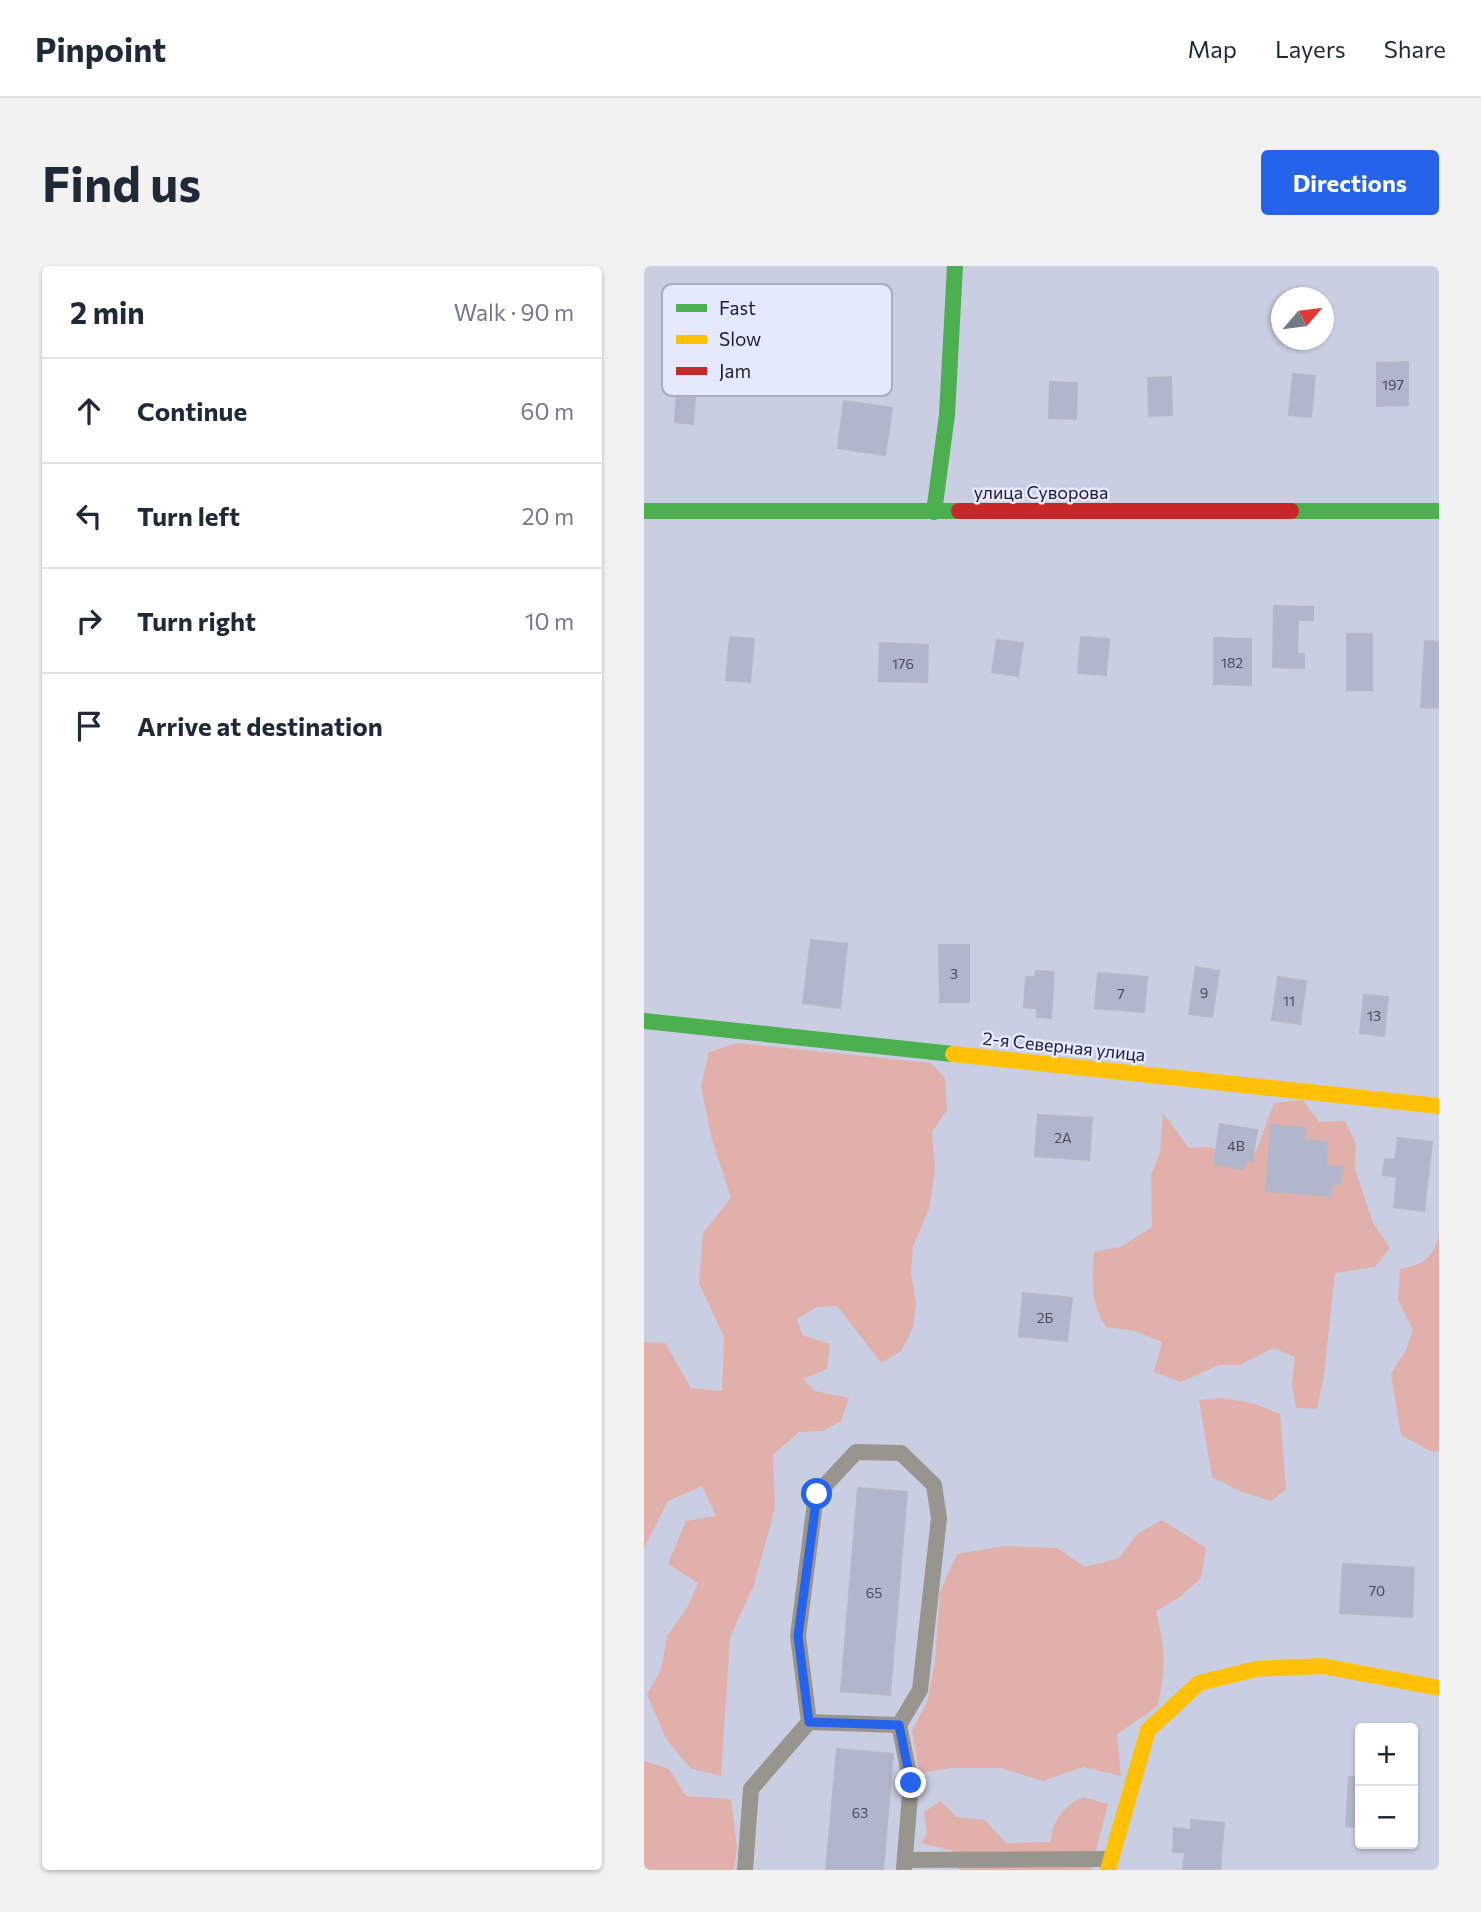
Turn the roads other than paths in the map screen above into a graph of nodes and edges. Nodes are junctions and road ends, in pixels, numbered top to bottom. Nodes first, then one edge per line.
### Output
1 (955, 266) edge
2 (644, 511) edge
3 (1439, 511) edge
4 (934, 512) junction
5 (644, 1021) edge
6 (1439, 1106) edge
7 (1439, 1688) edge
8 (809, 1722) junction
9 (899, 1725) junction
10 (904, 1865) edge
11 (1109, 1865) edge
12 (745, 1870) edge

1 - 4 street
2 - 4 street, улица Суворова
3 - 4 street, улица Суворова
5 - 6 street, 2-я Северная улица
7 - 11 street
8 - 9 lane
8 - 9 lane
8 - 12 lane
9 - 10 lane
10 - 11 lane

